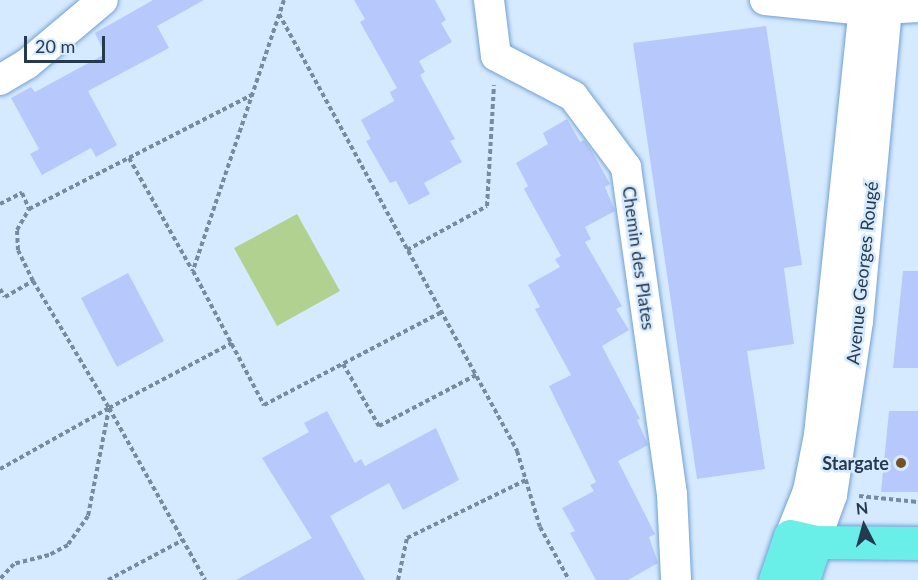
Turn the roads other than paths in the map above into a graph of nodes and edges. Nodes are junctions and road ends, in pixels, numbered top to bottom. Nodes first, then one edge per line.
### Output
1 (103, 0) edge
2 (489, 0) edge
3 (765, 0) edge
4 (876, 5) edge
5 (918, 7) edge
6 (0, 80) edge
7 (803, 539) junction
8 (918, 543) edge
9 (676, 580) edge
10 (775, 580) edge
11 (802, 580) edge

1 - 6 street
2 - 9 street, Chemin des Plates
3 - 4 street
4 - 5 street
4 - 7 street, Avenue Georges Rougé
7 - 8 main road
7 - 10 main road
7 - 11 main road

